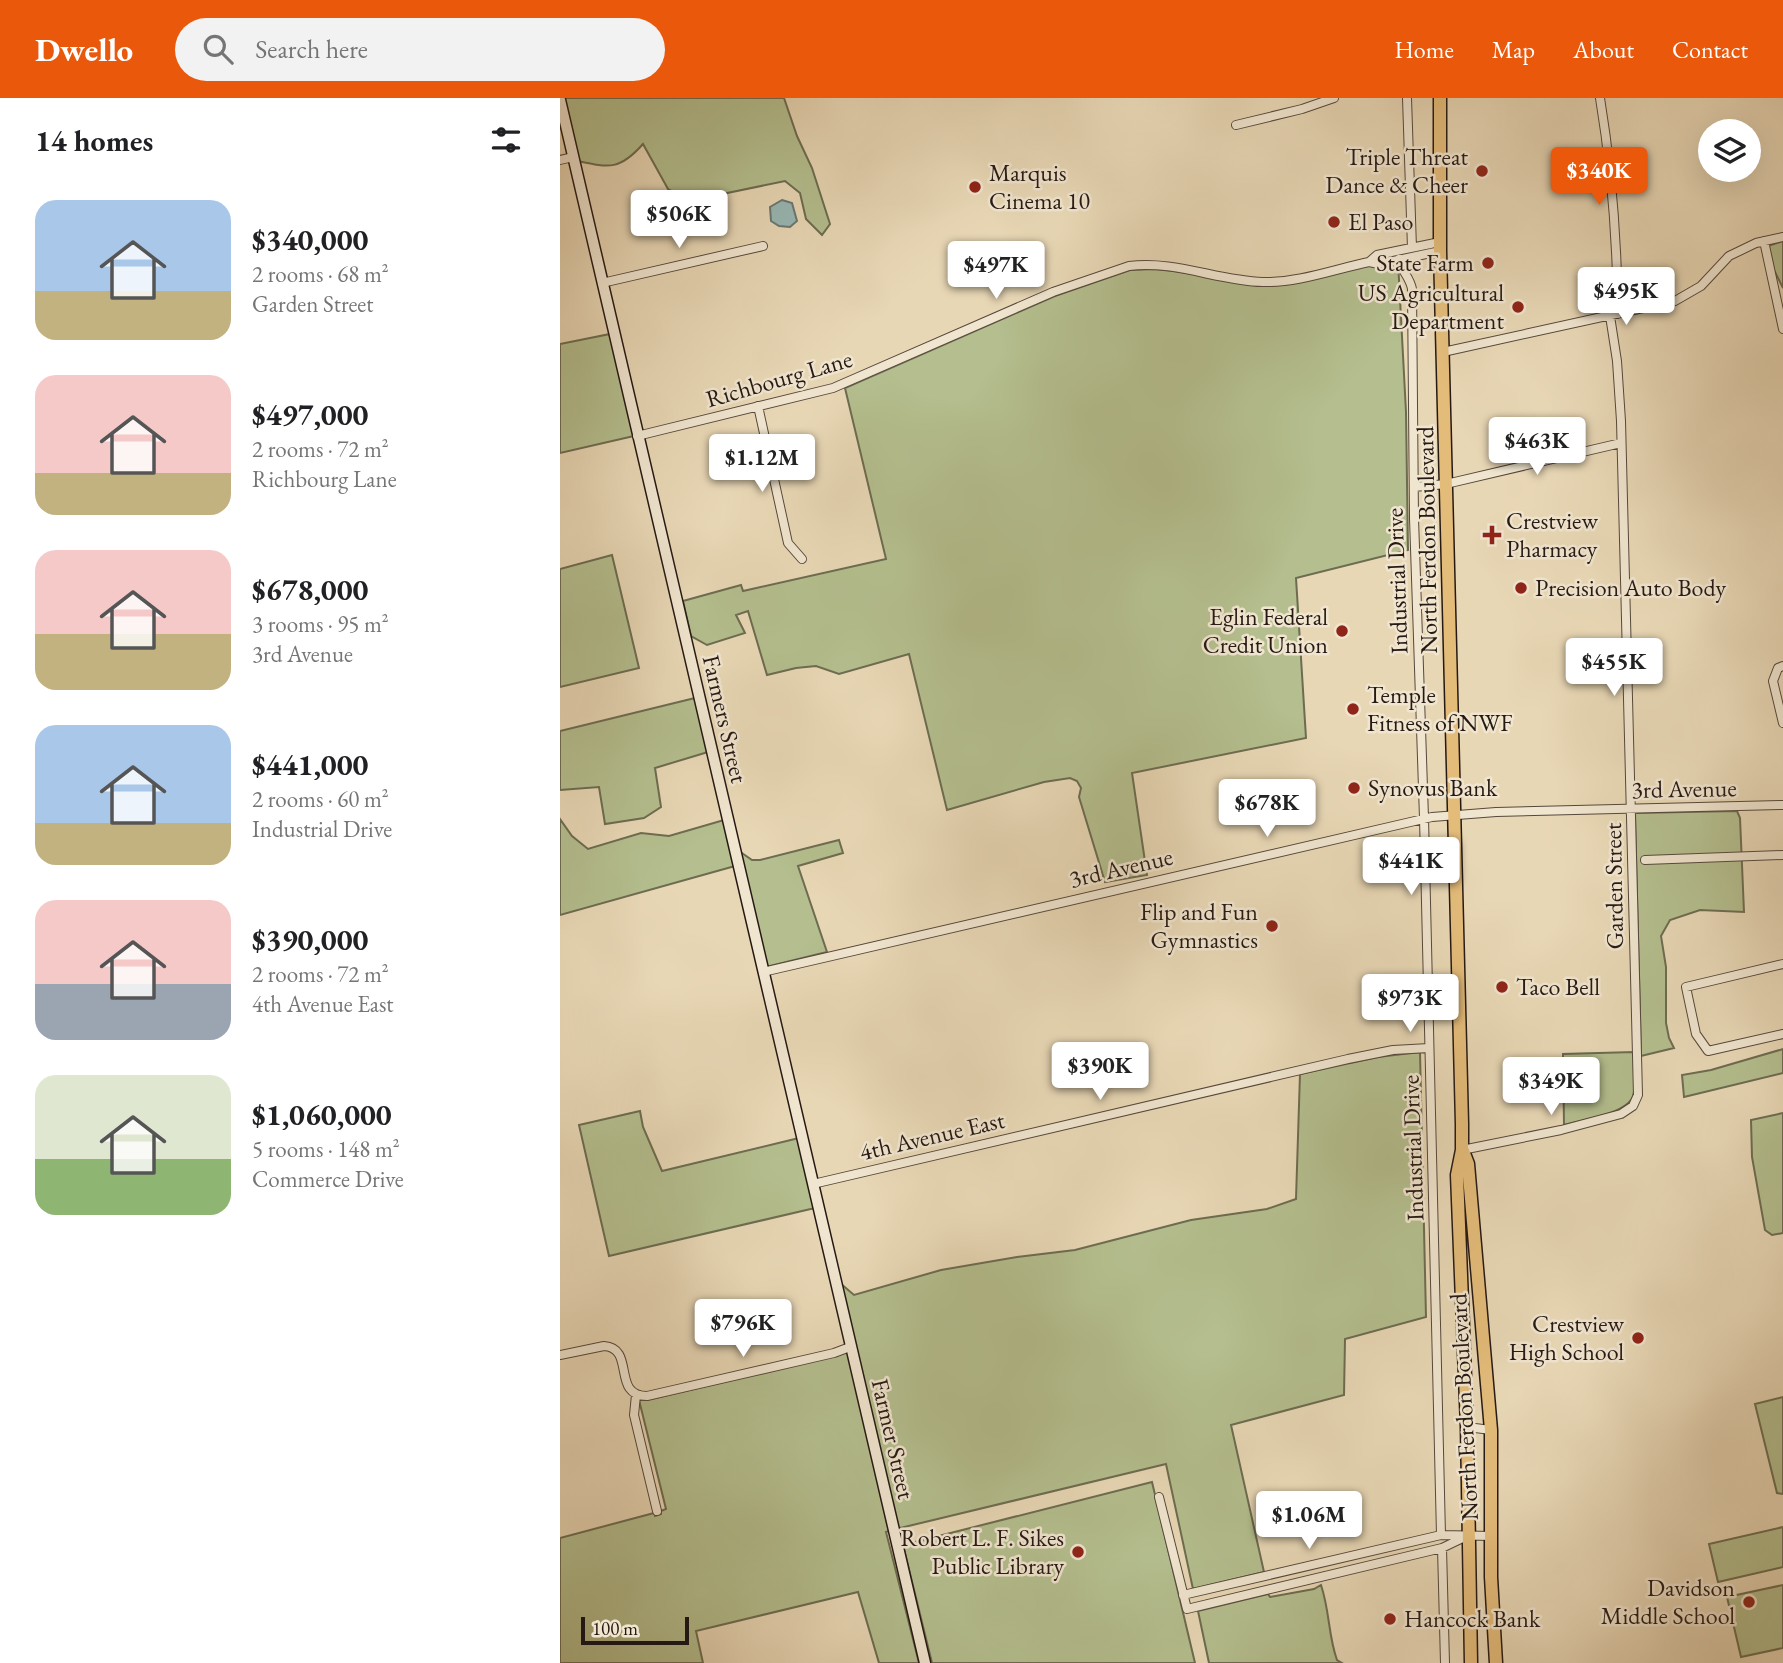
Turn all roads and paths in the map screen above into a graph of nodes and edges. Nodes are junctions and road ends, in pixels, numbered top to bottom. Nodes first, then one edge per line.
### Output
1 (1334, 98) edge
2 (1407, 98) edge
3 (1440, 98) edge
4 (1600, 98) edge
5 (560, 100) edge
6 (1236, 125) dead end
7 (573, 157) junction
8 (560, 160) edge
9 (1783, 236) edge
10 (1764, 241) junction
11 (763, 246) dead end
12 (1440, 247) junction
13 (1412, 248) junction
14 (1399, 259) junction
15 (1369, 262) junction
16 (602, 283) junction
17 (1614, 315) junction
18 (1783, 329) edge
19 (1444, 352) junction
20 (758, 406) junction
21 (637, 436) junction
22 (1621, 443) junction
23 (1446, 484) junction
24 (1414, 487) junction
25 (802, 559) dead end
26 (1783, 666) edge
27 (1783, 723) edge
28 (1783, 805) edge
29 (1631, 809) junction
30 (1455, 815) junction
31 (1424, 818) junction
32 (1783, 855) edge
33 (1645, 860) dead end
34 (1783, 964) edge
35 (764, 972) junction
36 (1783, 1034) edge
37 (1429, 1048) junction
38 (1462, 1150) junction
39 (813, 1184) junction
40 (850, 1347) junction
41 (560, 1355) edge
42 (636, 1395) junction
43 (1467, 1427) junction
44 (1491, 1430) junction
45 (1159, 1497) dead end
46 (657, 1511) dead end
47 (1441, 1535) junction
48 (1468, 1536) junction
49 (1492, 1536) junction
50 (1386, 1548) junction
51 (1442, 1548) junction
52 (1389, 1561) junction
53 (1281, 1573) junction
54 (1284, 1586) junction
55 (1183, 1595) junction
56 (925, 1663) edge
57 (1445, 1663) edge
58 (1471, 1663) edge
59 (1496, 1663) edge

1 - 6 street
2 - 13 street
3 - 12 main road, North Ferdon Boulevard
4 - 17 street, Garden Street
5 - 7 street, Farmers Street
7 - 8 street
7 - 16 street, Farmers Street
9 - 10 street
10 - 17 street
10 - 18 street
11 - 16 street
12 - 13 street, Richbourg Lane
12 - 14 street, Richbourg Lane
12 - 19 main road, North Ferdon Boulevard
13 - 15 street, Richbourg Lane
14 - 15 street, Richbourg Lane
14 - 24 street, Industrial Drive
15 - 20 street, Richbourg Lane
16 - 21 street, Farmers Street
17 - 19 street
17 - 22 street, Garden Street
19 - 23 main road, North Ferdon Boulevard
20 - 21 street, Richbourg Lane
20 - 25 street
21 - 35 street, Farmers Street
22 - 23 street
22 - 29 street, Garden Street
23 - 24 street
23 - 30 main road, North Ferdon Boulevard
24 - 31 street, Industrial Drive
26 - 27 street
28 - 29 street, 3rd Avenue
29 - 30 street, 3rd Avenue
29 - 38 street, Garden Street
30 - 31 street, 3rd Avenue
30 - 38 main road, North Ferdon Boulevard
31 - 35 street, 3rd Avenue
31 - 37 street, Industrial Drive
32 - 33 street
34 - 36 street
35 - 39 street, Farmers Street
37 - 39 street, 4th Avenue East
37 - 47 street, Industrial Drive
38 - 43 main road, North Ferdon Boulevard
38 - 44 main road, North Ferdon Boulevard
39 - 40 street, Farmers Street
40 - 42 street
40 - 56 street, Farmer Street
41 - 42 street
42 - 46 street
43 - 44 street
43 - 48 main road, North Ferdon Boulevard
44 - 49 main road, North Ferdon Boulevard
45 - 55 street
47 - 48 street
47 - 50 street
48 - 49 street
48 - 51 street
48 - 58 main road, North Ferdon Boulevard
49 - 59 main road, North Ferdon Boulevard
50 - 52 street
50 - 53 street
51 - 52 street
51 - 57 street
52 - 54 street
53 - 54 street
53 - 55 street
54 - 55 street

